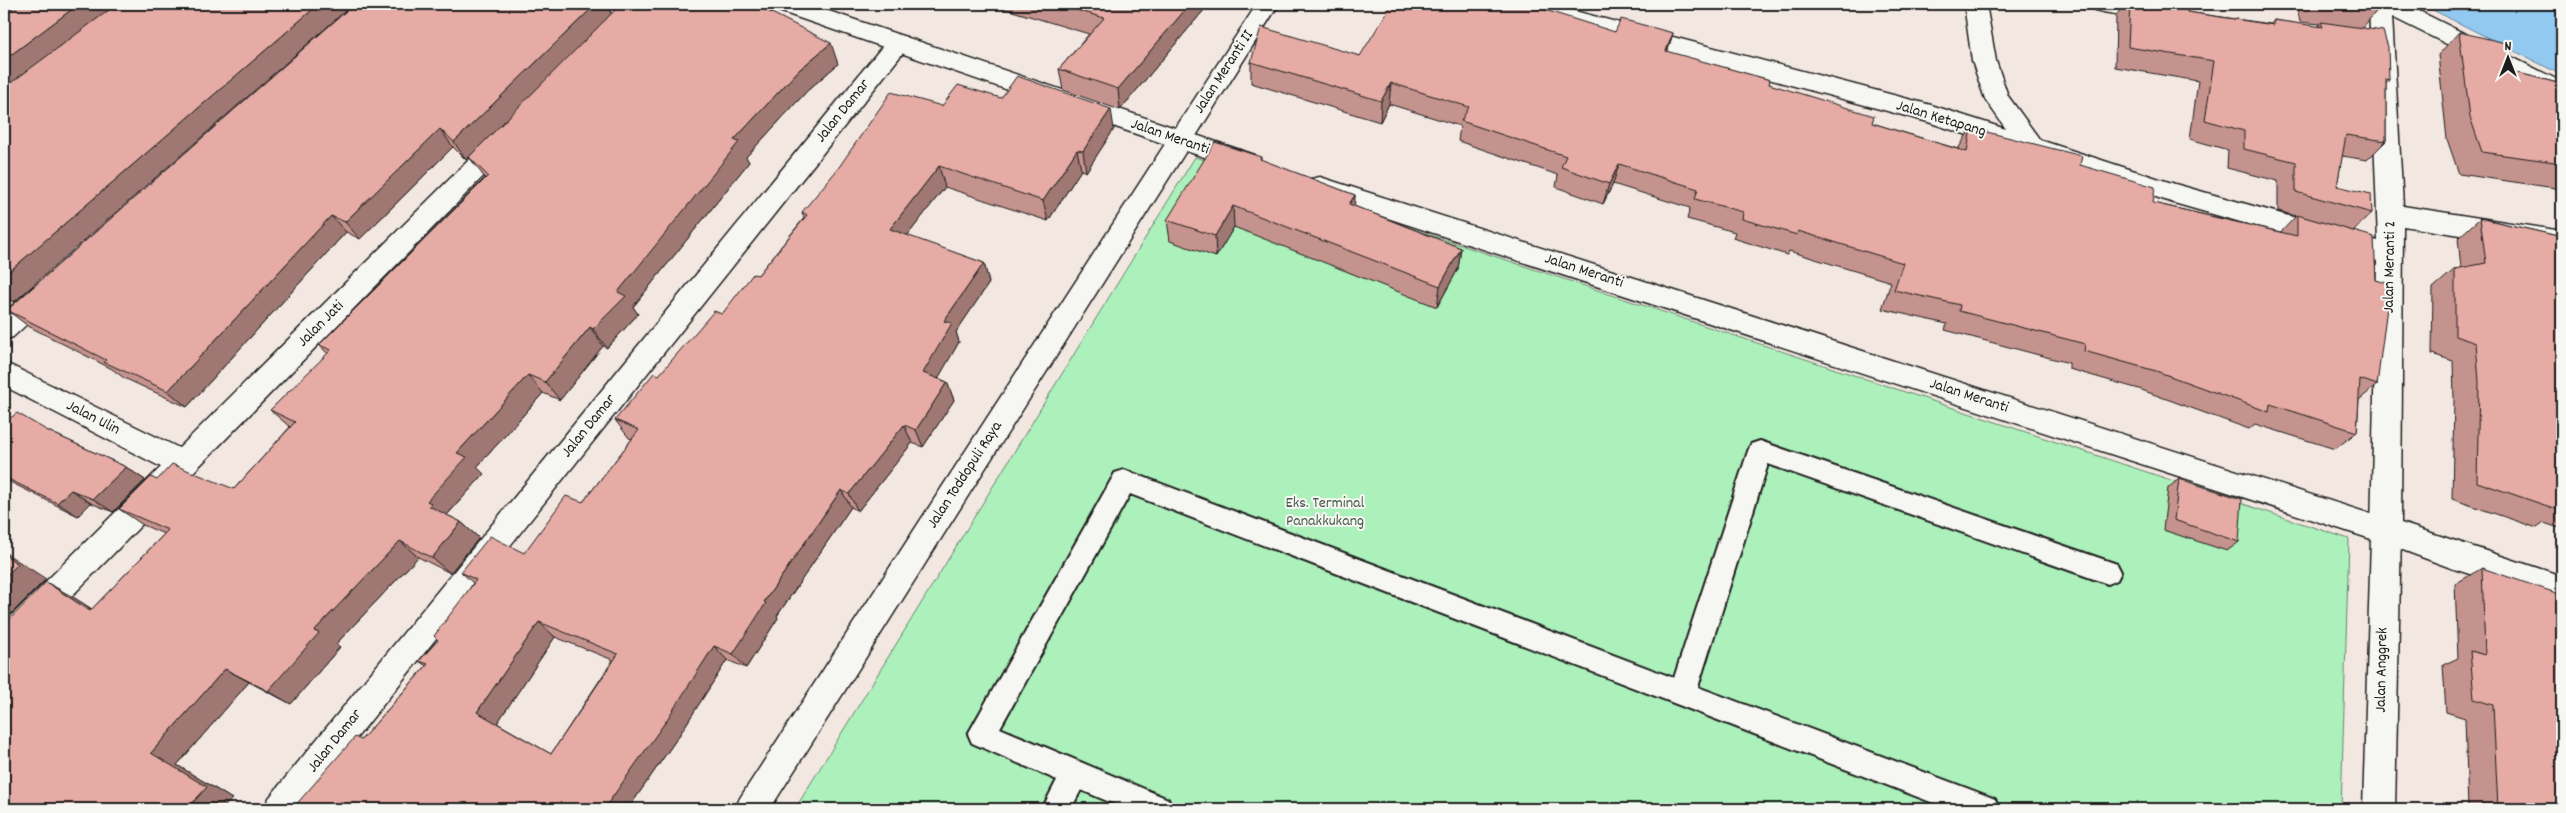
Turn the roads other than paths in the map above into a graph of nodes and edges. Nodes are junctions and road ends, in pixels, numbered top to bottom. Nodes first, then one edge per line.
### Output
1 (784, 4) edge
2 (1268, 4) edge
3 (1519, 4) edge
4 (1976, 4) edge
5 (2103, 4) edge
6 (2380, 4) edge
7 (2386, 4) edge
8 (2177, 15) edge
9 (898, 43) junction
10 (2562, 92) edge
11 (520, 124) edge
12 (1180, 141) junction
13 (2032, 148) junction
14 (1266, 168) edge
15 (1294, 178) edge
16 (2391, 214) junction
17 (2562, 241) edge
18 (2390, 254) junction
19 (64, 276) edge
20 (4, 329) edge
21 (4, 373) edge
22 (183, 464) junction
23 (2386, 531) junction
24 (2108, 572) dead end
25 (2562, 590) edge
26 (4, 644) edge
27 (1682, 694) junction
28 (1075, 773) junction
29 (280, 809) edge
30 (751, 809) edge
31 (1056, 809) edge
32 (1158, 809) edge
33 (1986, 809) edge
34 (2379, 809) edge

1 - 9 street, Jalan Meranti
2 - 12 street, Jalan Meranti II
3 - 13 street, Jalan Ketapang
4 - 13 street
5 - 8 street
6 - 16 street, Jalan Meranti 2
7 - 10 street
9 - 12 street, Jalan Meranti
9 - 29 street, Jalan Damar
11 - 22 street, Jalan Jati
12 - 14 street, Jalan Meranti
12 - 30 street, Jalan Toddopuli Raya
13 - 18 street, Jalan Ketapang
15 - 23 street, Jalan Meranti
16 - 17 street
16 - 18 street, Jalan Meranti 2
18 - 23 street, Jalan Meranti 2
19 - 20 street
21 - 22 street, Jalan Ulin
22 - 26 street, Jalan Jati
23 - 25 street, Jalan Meranti
23 - 34 street, Jalan Anggrek
24 - 27 lane
27 - 28 lane
27 - 33 lane
28 - 31 lane
28 - 32 lane

